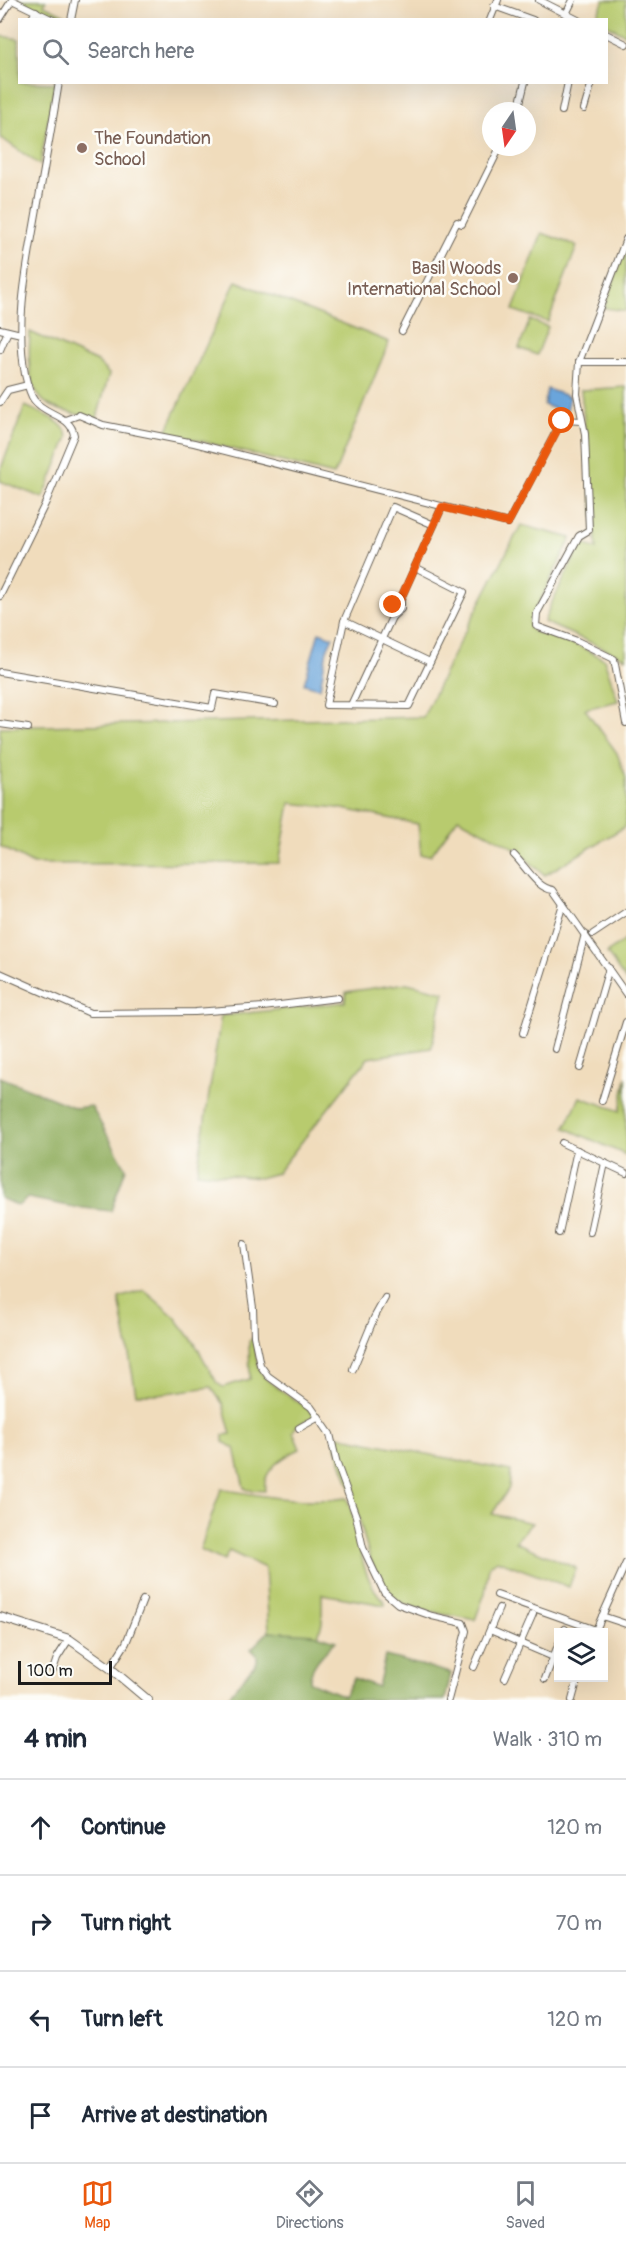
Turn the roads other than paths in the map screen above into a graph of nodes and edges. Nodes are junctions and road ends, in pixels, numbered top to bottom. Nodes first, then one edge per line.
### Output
1 (12, 0) edge
2 (75, 0) edge
3 (539, 0) edge
4 (573, 0) edge
5 (496, 3) edge
6 (36, 11) junction
7 (566, 14) junction
8 (32, 18) edge
9 (49, 18) edge
10 (71, 18) edge
11 (491, 18) edge
12 (528, 18) edge
13 (574, 18) edge
14 (0, 19) edge
15 (608, 35) edge
16 (626, 44) edge
17 (59, 84) edge
18 (525, 84) edge
19 (568, 84) edge
20 (591, 84) edge
21 (520, 102) edge
22 (584, 109) dead end
23 (562, 111) dead end
24 (496, 156) edge
25 (626, 239) edge
26 (0, 329) edge
27 (402, 331) dead end
28 (8, 332) junction
29 (21, 334) junction
30 (0, 350) edge
31 (579, 362) junction
32 (626, 362) edge
33 (27, 385) junction
34 (0, 402) edge
35 (64, 420) junction
36 (581, 421) junction
37 (442, 507) junction
38 (434, 525) junction
39 (415, 567) junction
40 (0, 596) edge
41 (344, 621) junction
42 (382, 639) junction
43 (430, 662) junction
44 (0, 672) edge
45 (275, 704) dead end
46 (351, 705) junction
47 (626, 723) edge
48 (0, 724) edge
49 (28, 728) dead end
50 (514, 855) dead end
51 (563, 904) junction
52 (626, 912) edge
53 (585, 934) junction
54 (593, 934) dead end
55 (609, 968) junction
56 (0, 972) edge
57 (626, 994) edge
58 (338, 998) dead end
59 (626, 1022) edge
60 (523, 1033) dead end
61 (555, 1049) dead end
62 (580, 1068) dead end
63 (602, 1101) dead end
64 (562, 1143) dead end
65 (577, 1150) junction
66 (605, 1163) junction
67 (626, 1173) edge
68 (591, 1232) dead end
69 (559, 1233) dead end
70 (244, 1244) dead end
71 (385, 1298) dead end
72 (352, 1369) dead end
73 (319, 1417) junction
74 (299, 1428) dead end
75 (626, 1563) edge
76 (497, 1595) dead end
77 (143, 1600) dead end
78 (499, 1608) dead end
79 (533, 1614) dead end
80 (0, 1617) edge
81 (602, 1617) junction
82 (626, 1624) edge
83 (588, 1628) edge
84 (597, 1628) edge
85 (490, 1630) junction
86 (69, 1639) junction
87 (520, 1644) junction
88 (554, 1657) edge
89 (554, 1662) edge
90 (474, 1667) dead end
91 (110, 1668) junction
92 (53, 1670) dead end
93 (505, 1678) dead end
94 (546, 1679) dead end
95 (577, 1682) edge
96 (148, 1700) edge
97 (448, 1700) edge
98 (572, 1700) edge

1 - 6 street
1 - 14 street
2 - 10 street
3 - 7 street
4 - 7 street
5 - 11 street
5 - 12 street
6 - 8 street
6 - 9 street
7 - 13 street
15 - 16 street
17 - 29 street
18 - 21 street
19 - 23 street
20 - 22 street
24 - 27 street
25 - 31 street
26 - 28 street
28 - 29 street
28 - 30 street
29 - 33 street
31 - 32 street
31 - 36 street
33 - 34 street
33 - 35 street
35 - 37 street
35 - 40 street
36 - 37 street
36 - 47 street
37 - 38 street
38 - 39 street
38 - 41 street
39 - 42 street
39 - 43 street
41 - 42 street
41 - 46 street
42 - 43 street
42 - 46 street
43 - 46 street
44 - 45 street
48 - 49 street
50 - 51 street
51 - 53 street
51 - 60 street
52 - 54 street
53 - 55 street
53 - 61 street
55 - 57 street
55 - 62 street
56 - 58 street
59 - 63 street
64 - 65 street
65 - 66 street
65 - 69 street
66 - 67 street
66 - 68 street
70 - 73 street
71 - 72 street
73 - 74 street
73 - 97 street
75 - 81 street
76 - 83 street
77 - 91 street
78 - 85 street
79 - 87 street
80 - 86 main road
81 - 82 street
81 - 84 street
85 - 87 street
85 - 90 street
86 - 91 main road
86 - 92 street
87 - 88 street
87 - 93 street
89 - 94 street
91 - 96 main road
95 - 98 street

